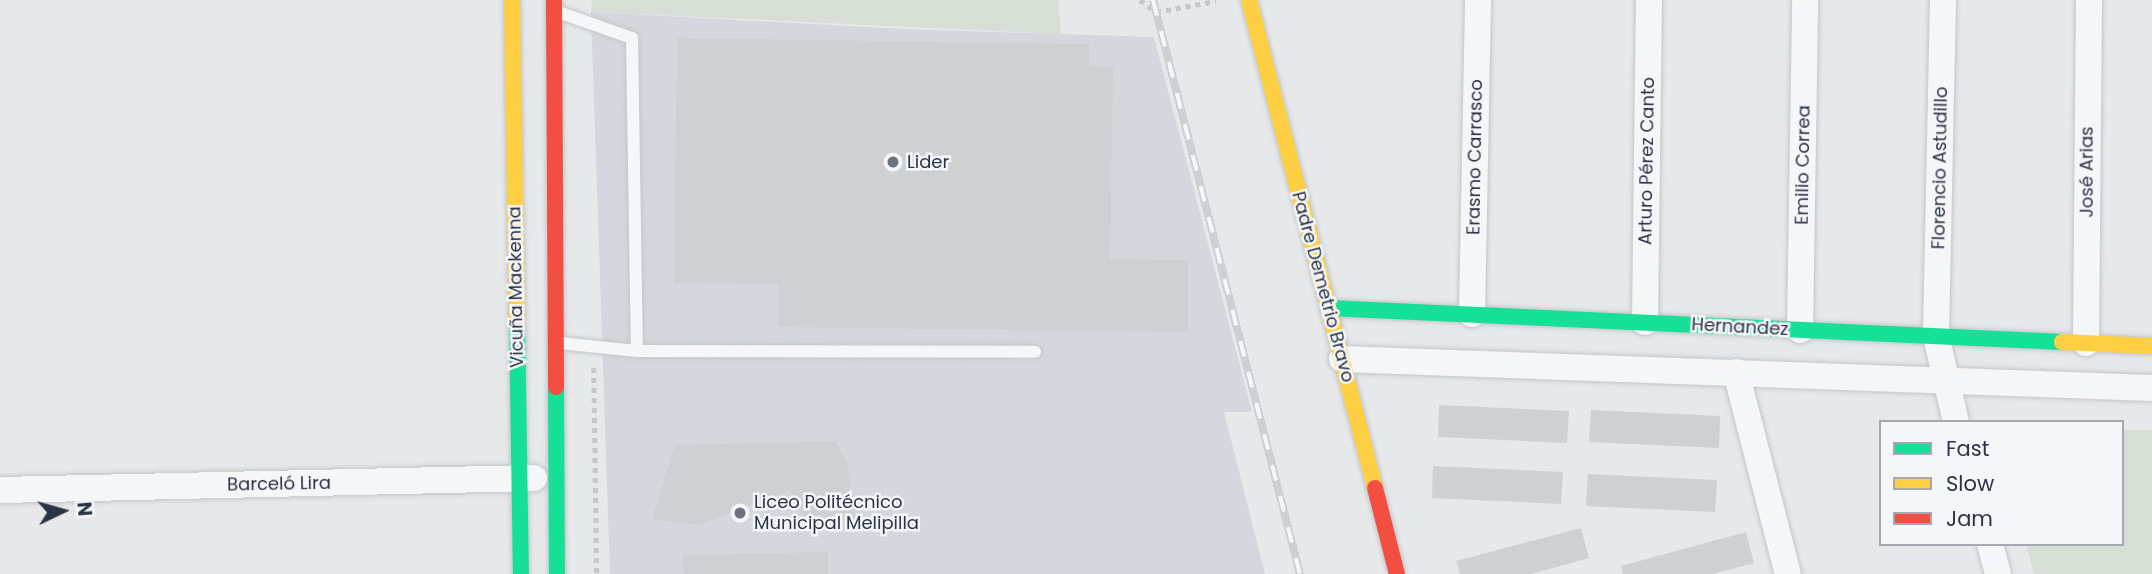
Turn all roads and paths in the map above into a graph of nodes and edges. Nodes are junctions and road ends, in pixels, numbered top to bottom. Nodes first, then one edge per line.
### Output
1 (512, 0) edge
2 (1140, 0) edge
3 (1220, 0) edge
4 (1249, 0) edge
5 (1478, 0) edge
6 (1648, 0) edge
7 (1805, 0) edge
8 (1943, 0) edge
9 (2089, 0) edge
10 (554, 5) edge
11 (516, 277) junction
12 (529, 299) dead end
13 (1328, 307) junction
14 (1472, 314) junction
15 (542, 321) dead end
16 (1645, 323) junction
17 (1800, 330) junction
18 (1937, 336) junction
19 (556, 342) junction
20 (2086, 343) junction
21 (2152, 346) edge
22 (637, 351) junction
23 (1035, 352) dead end
24 (1342, 359) junction
25 (1736, 372) junction
26 (1944, 380) junction
27 (2152, 388) edge
28 (1955, 420) edge
29 (519, 478) junction
30 (558, 478) junction
31 (0, 490) edge
32 (1991, 546) edge
33 (521, 574) edge
34 (556, 574) edge
35 (1397, 574) edge
36 (1788, 574) edge
37 (1998, 574) edge

1 - 11 street, Vicuña Mackenna
2 - 3 path
4 - 13 street, Padre Demetrio Bravo
5 - 14 street, Erasmo Carrasco
6 - 16 street, Arturo Pérez Canto
7 - 17 street, Emilio Correa
8 - 18 street, Florencio Astudillo
9 - 20 street, José Arias
10 - 19 street
10 - 22 lane
11 - 12 lane
11 - 29 street, Vicuña Mackenna
13 - 14 street, Hernandez
13 - 24 street, Padre Demetrio Bravo
14 - 16 street, Hernandez
15 - 19 lane
16 - 17 street, Hernandez
17 - 18 street, Hernandez
18 - 20 street, Hernandez
18 - 26 street, Florencio Astudillo
19 - 22 lane
19 - 30 street
20 - 21 street, Hernandez
22 - 23 lane
24 - 25 street
24 - 35 street, Padre Demetrio Bravo
25 - 26 street
25 - 36 street
26 - 27 street
26 - 28 street, Florencio Astudillo
29 - 30 street, Barceló Lira
29 - 31 street, Barceló Lira
29 - 33 street, Vicuña Mackenna
30 - 34 street
32 - 37 street

